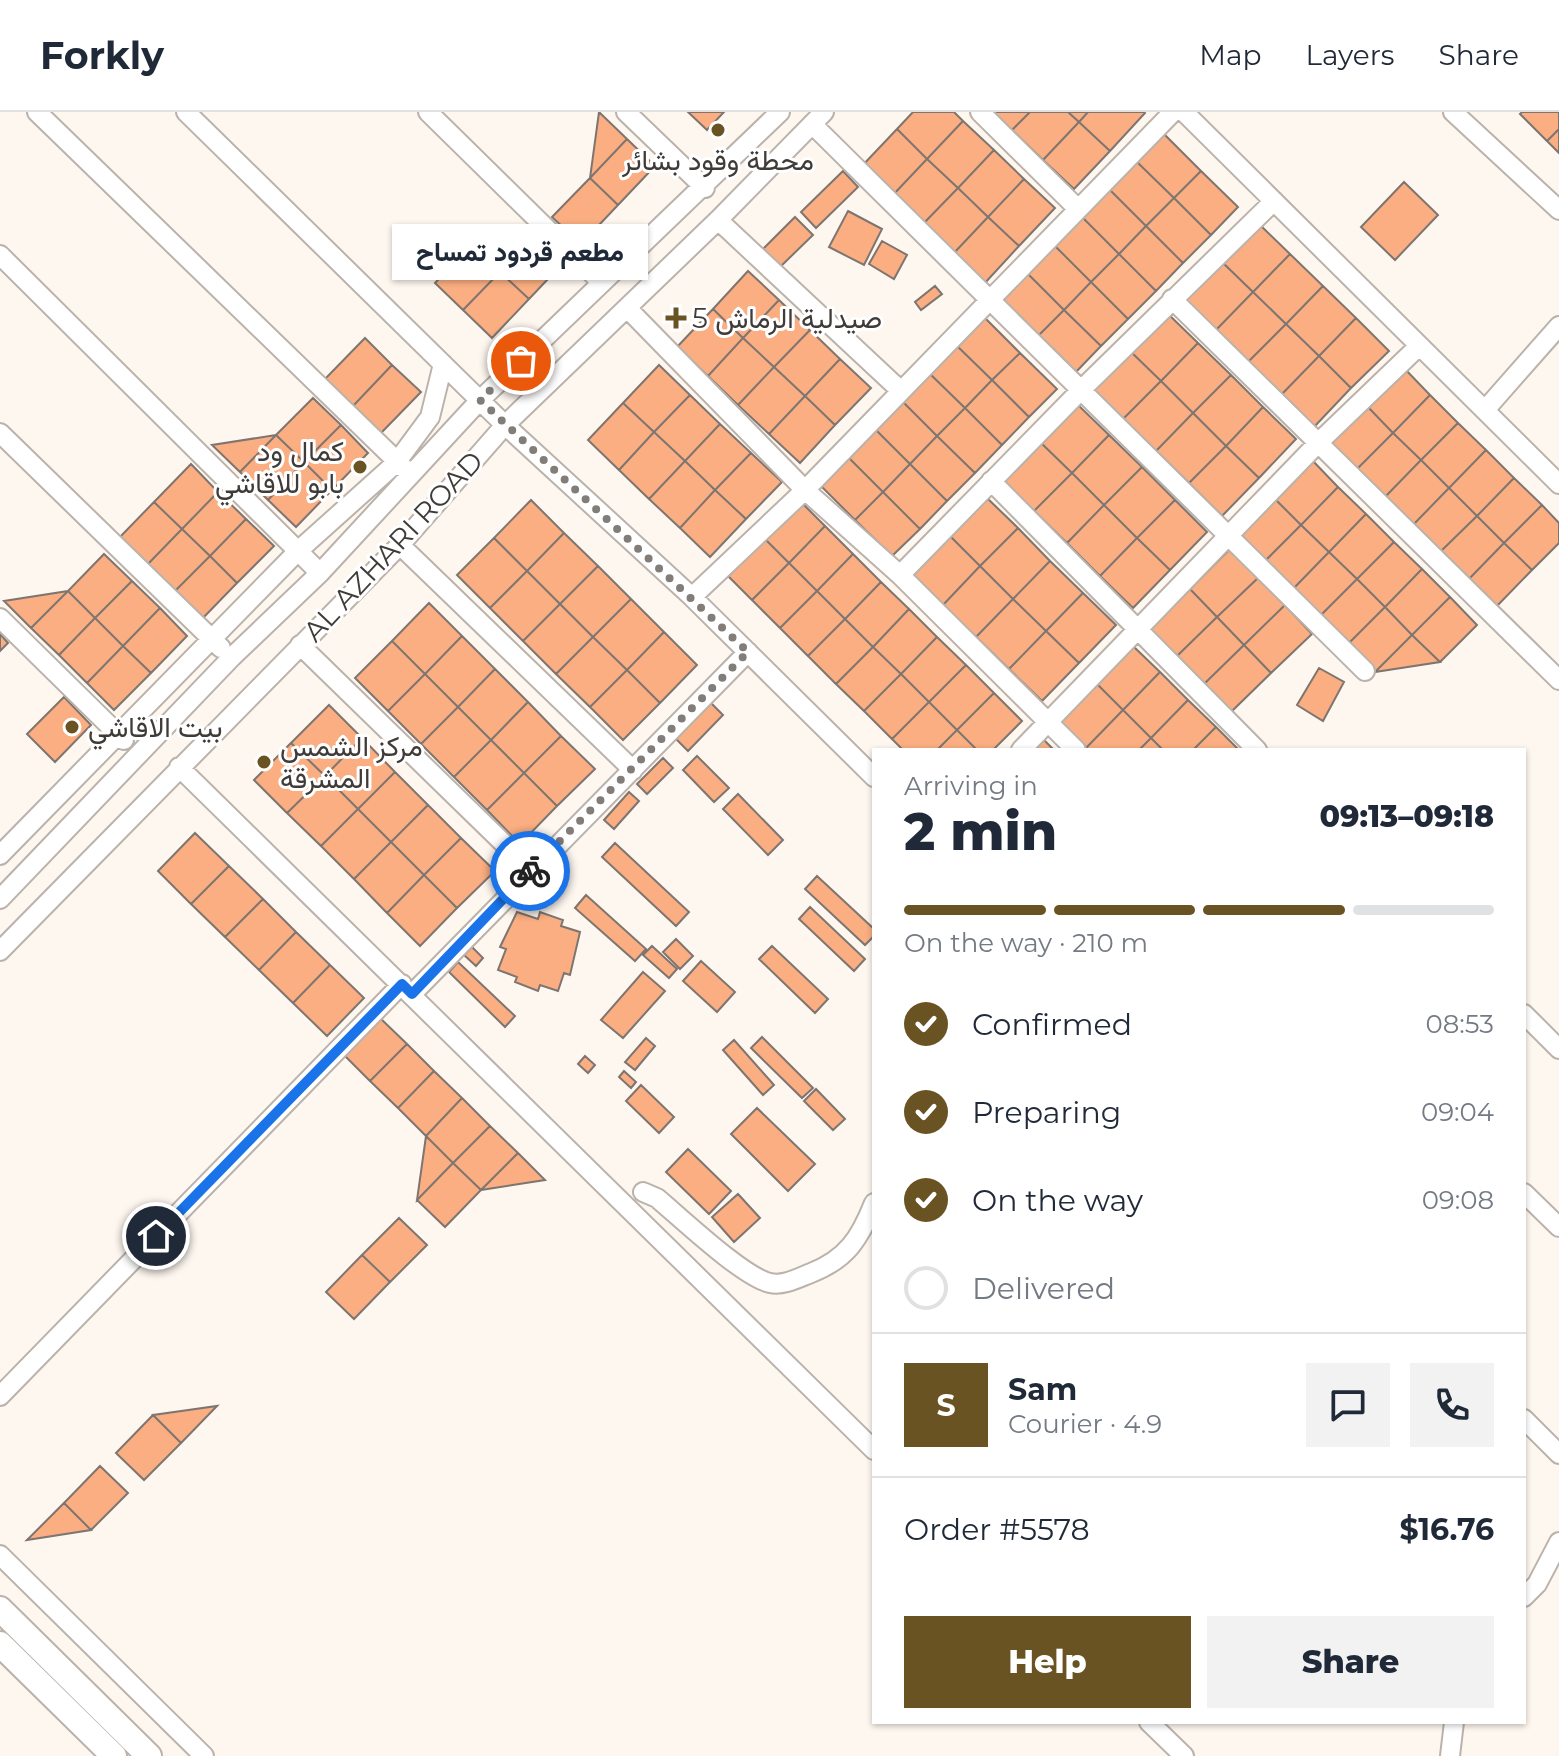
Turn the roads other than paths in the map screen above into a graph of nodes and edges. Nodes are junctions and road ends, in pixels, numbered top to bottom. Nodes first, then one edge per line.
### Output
1 (37, 112) edge
2 (186, 112) edge
3 (428, 112) edge
4 (626, 112) edge
5 (780, 112) edge
6 (980, 112) edge
7 (1173, 112) edge
8 (1184, 112) edge
9 (1453, 112) edge
10 (818, 118) edge
11 (705, 188) junction
12 (1274, 201) junction
13 (1077, 208) junction
14 (1559, 210) edge
15 (718, 220) junction
16 (0, 255) edge
17 (602, 283) junction
18 (1172, 299) junction
19 (991, 301) junction
20 (627, 308) junction
21 (1559, 326) edge
22 (1419, 346) junction
23 (443, 364) junction
24 (900, 390) junction
25 (1081, 390) junction
26 (480, 400) junction
27 (1485, 410) junction
28 (505, 425) junction
29 (0, 433) edge
30 (1319, 442) junction
31 (404, 469) junction
32 (991, 481) junction
33 (1559, 484) edge
34 (805, 490) junction
35 (1228, 536) junction
36 (400, 545) junction
37 (299, 550) junction
38 (320, 573) junction
39 (900, 575) junction
40 (692, 597) junction
41 (0, 618) edge
42 (1136, 630) junction
43 (213, 641) junction
44 (300, 645) junction
45 (748, 652) junction
46 (232, 657) junction
47 (1365, 671) dead end
48 (1559, 680) edge
49 (1048, 723) junction
50 (118, 735) junction
51 (1023, 748) edge
52 (1074, 748) edge
53 (1255, 748) edge
54 (138, 753) junction
55 (179, 767) junction
56 (633, 770) junction
57 (872, 775) edge
58 (0, 855) edge
59 (531, 870) junction
60 (0, 899) edge
61 (0, 951) edge
62 (407, 989) junction
63 (1526, 1016) edge
64 (1559, 1049) edge
65 (643, 1192) dead end
66 (1526, 1195) edge
67 (872, 1208) edge
68 (1559, 1227) edge
69 (0, 1396) edge
70 (1526, 1421) edge
71 (872, 1448) edge
72 (1559, 1454) edge
73 (1559, 1542) edge
74 (0, 1555) edge
75 (1526, 1595) edge
76 (0, 1609) edge
77 (0, 1644) edge
78 (1151, 1724) edge
79 (1454, 1724) edge
80 (114, 1756) edge
81 (149, 1756) edge
82 (204, 1756) edge
83 (1184, 1756) edge
84 (1450, 1756) edge

1 - 31 street
2 - 23 street
3 - 17 street
4 - 11 street
5 - 11 street, AL AZHARI ROAD
6 - 13 street
7 - 13 street
8 - 12 street
9 - 14 street
10 - 15 street, AL AZHARI ROAD
10 - 19 street
11 - 17 street, AL AZHARI ROAD
12 - 18 street
12 - 22 street
13 - 19 street
15 - 20 street, AL AZHARI ROAD
15 - 24 street
16 - 37 street
17 - 26 street, AL AZHARI ROAD
18 - 25 street
18 - 30 street
19 - 24 street
19 - 25 street
20 - 28 street, AL AZHARI ROAD
20 - 34 street
21 - 27 street
22 - 27 street
22 - 30 street
23 - 26 street
23 - 31 street
24 - 34 street
25 - 32 street
25 - 35 street
26 - 28 street
26 - 31 street, AL AZHARI ROAD
27 - 33 street
28 - 36 street, AL AZHARI ROAD
28 - 40 street
29 - 43 street
30 - 35 street
30 - 48 street
31 - 37 street
31 - 38 street, AL AZHARI ROAD
32 - 39 street
32 - 42 street
34 - 39 street
34 - 40 street
35 - 42 street
35 - 47 street
36 - 44 street, AL AZHARI ROAD
36 - 56 street
37 - 38 street
37 - 43 street
38 - 46 street, AL AZHARI ROAD
39 - 49 street
40 - 45 street
41 - 50 street
42 - 49 street
42 - 53 street
43 - 46 street
43 - 50 street
44 - 55 street, AL AZHARI ROAD
44 - 59 street
45 - 56 street
45 - 57 street
46 - 54 street, AL AZHARI ROAD
49 - 51 street
49 - 52 street
50 - 54 street
50 - 58 street
54 - 60 street, AL AZHARI ROAD
55 - 61 street, AL AZHARI ROAD
55 - 62 street
56 - 59 street
59 - 62 street
62 - 69 street
62 - 71 street
63 - 64 street
65 - 67 street
66 - 68 street
70 - 72 street
73 - 75 street
74 - 82 street
76 - 81 main road
77 - 80 main road
78 - 83 street
79 - 84 street

